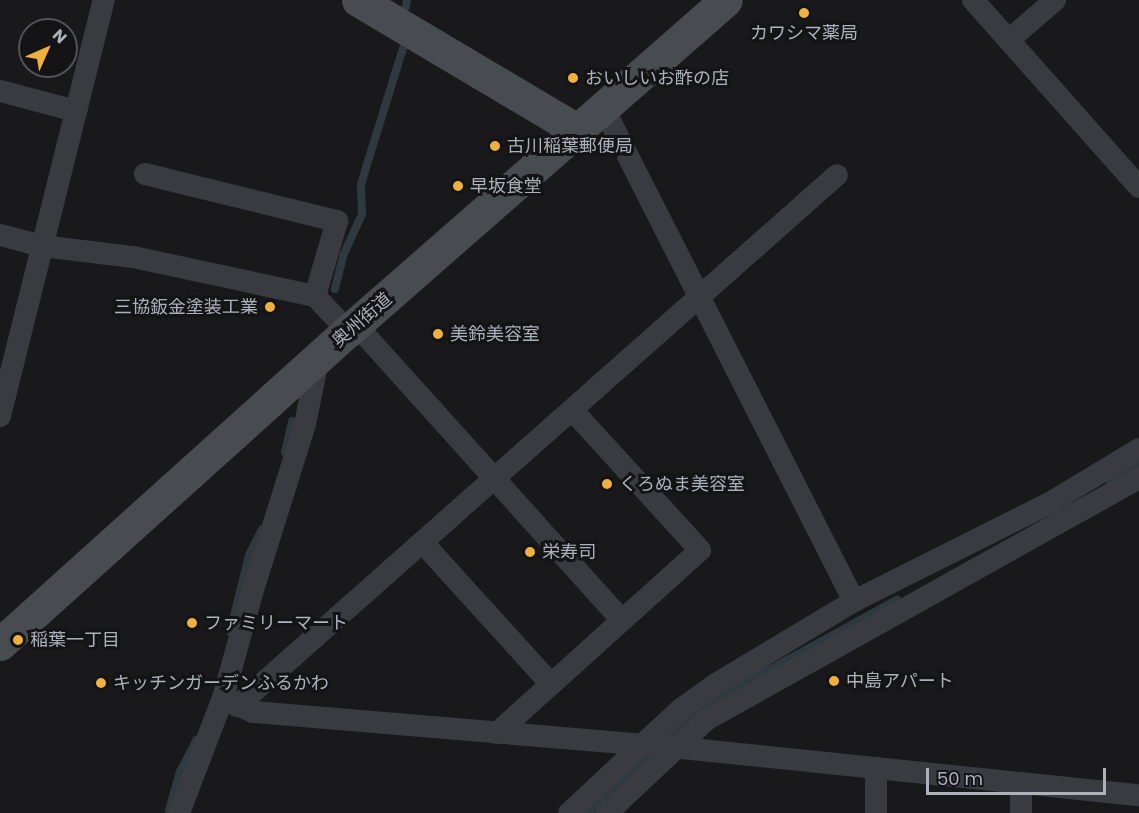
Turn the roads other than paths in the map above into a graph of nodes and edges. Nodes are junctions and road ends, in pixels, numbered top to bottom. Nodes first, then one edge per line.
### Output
1 (104, 0) edge
2 (358, 0) edge
3 (726, 0) edge
4 (973, 0) edge
5 (1055, 0) edge
6 (1009, 40) junction
7 (0, 91) edge
8 (603, 107) junction
9 (76, 111) junction
10 (577, 130) junction
11 (145, 174) dead end
12 (837, 175) dead end
13 (1139, 187) edge
14 (0, 235) edge
15 (42, 246) junction
16 (315, 297) junction
17 (700, 299) junction
18 (352, 328) junction
19 (318, 360) junction
20 (573, 411) junction
21 (0, 416) edge
22 (1139, 449) edge
23 (496, 478) junction
24 (1139, 478) edge
25 (423, 543) junction
26 (854, 601) junction
27 (622, 620) junction
28 (0, 644) edge
29 (551, 684) junction
30 (230, 702) junction
31 (497, 733) junction
32 (660, 746) junction
33 (876, 768) junction
34 (1021, 783) junction
35 (1139, 795) edge
36 (180, 813) edge
37 (569, 813) edge
38 (607, 813) edge
39 (876, 813) edge
40 (1021, 813) edge

1 - 9 street
2 - 10 street
3 - 8 street, 奥州街道
4 - 6 street
5 - 6 street
6 - 13 street
7 - 9 street
8 - 10 street, 奥州街道
8 - 17 street
9 - 15 street
10 - 18 street, 奥州街道
11 - 16 street
12 - 17 street
14 - 15 street
15 - 16 street
15 - 21 street
16 - 18 street
17 - 20 street
17 - 26 street
18 - 19 street, 奥州街道
18 - 23 street
19 - 28 street, 奥州街道
19 - 30 street
20 - 23 street
20 - 27 street
22 - 26 street
23 - 25 street
23 - 27 street
24 - 32 street
25 - 29 street
25 - 30 street
26 - 32 street
27 - 29 street
29 - 31 street
30 - 31 street
30 - 36 street
31 - 32 street
32 - 33 street
32 - 37 street
32 - 38 street
33 - 34 street
33 - 39 street
34 - 35 street
34 - 40 street

